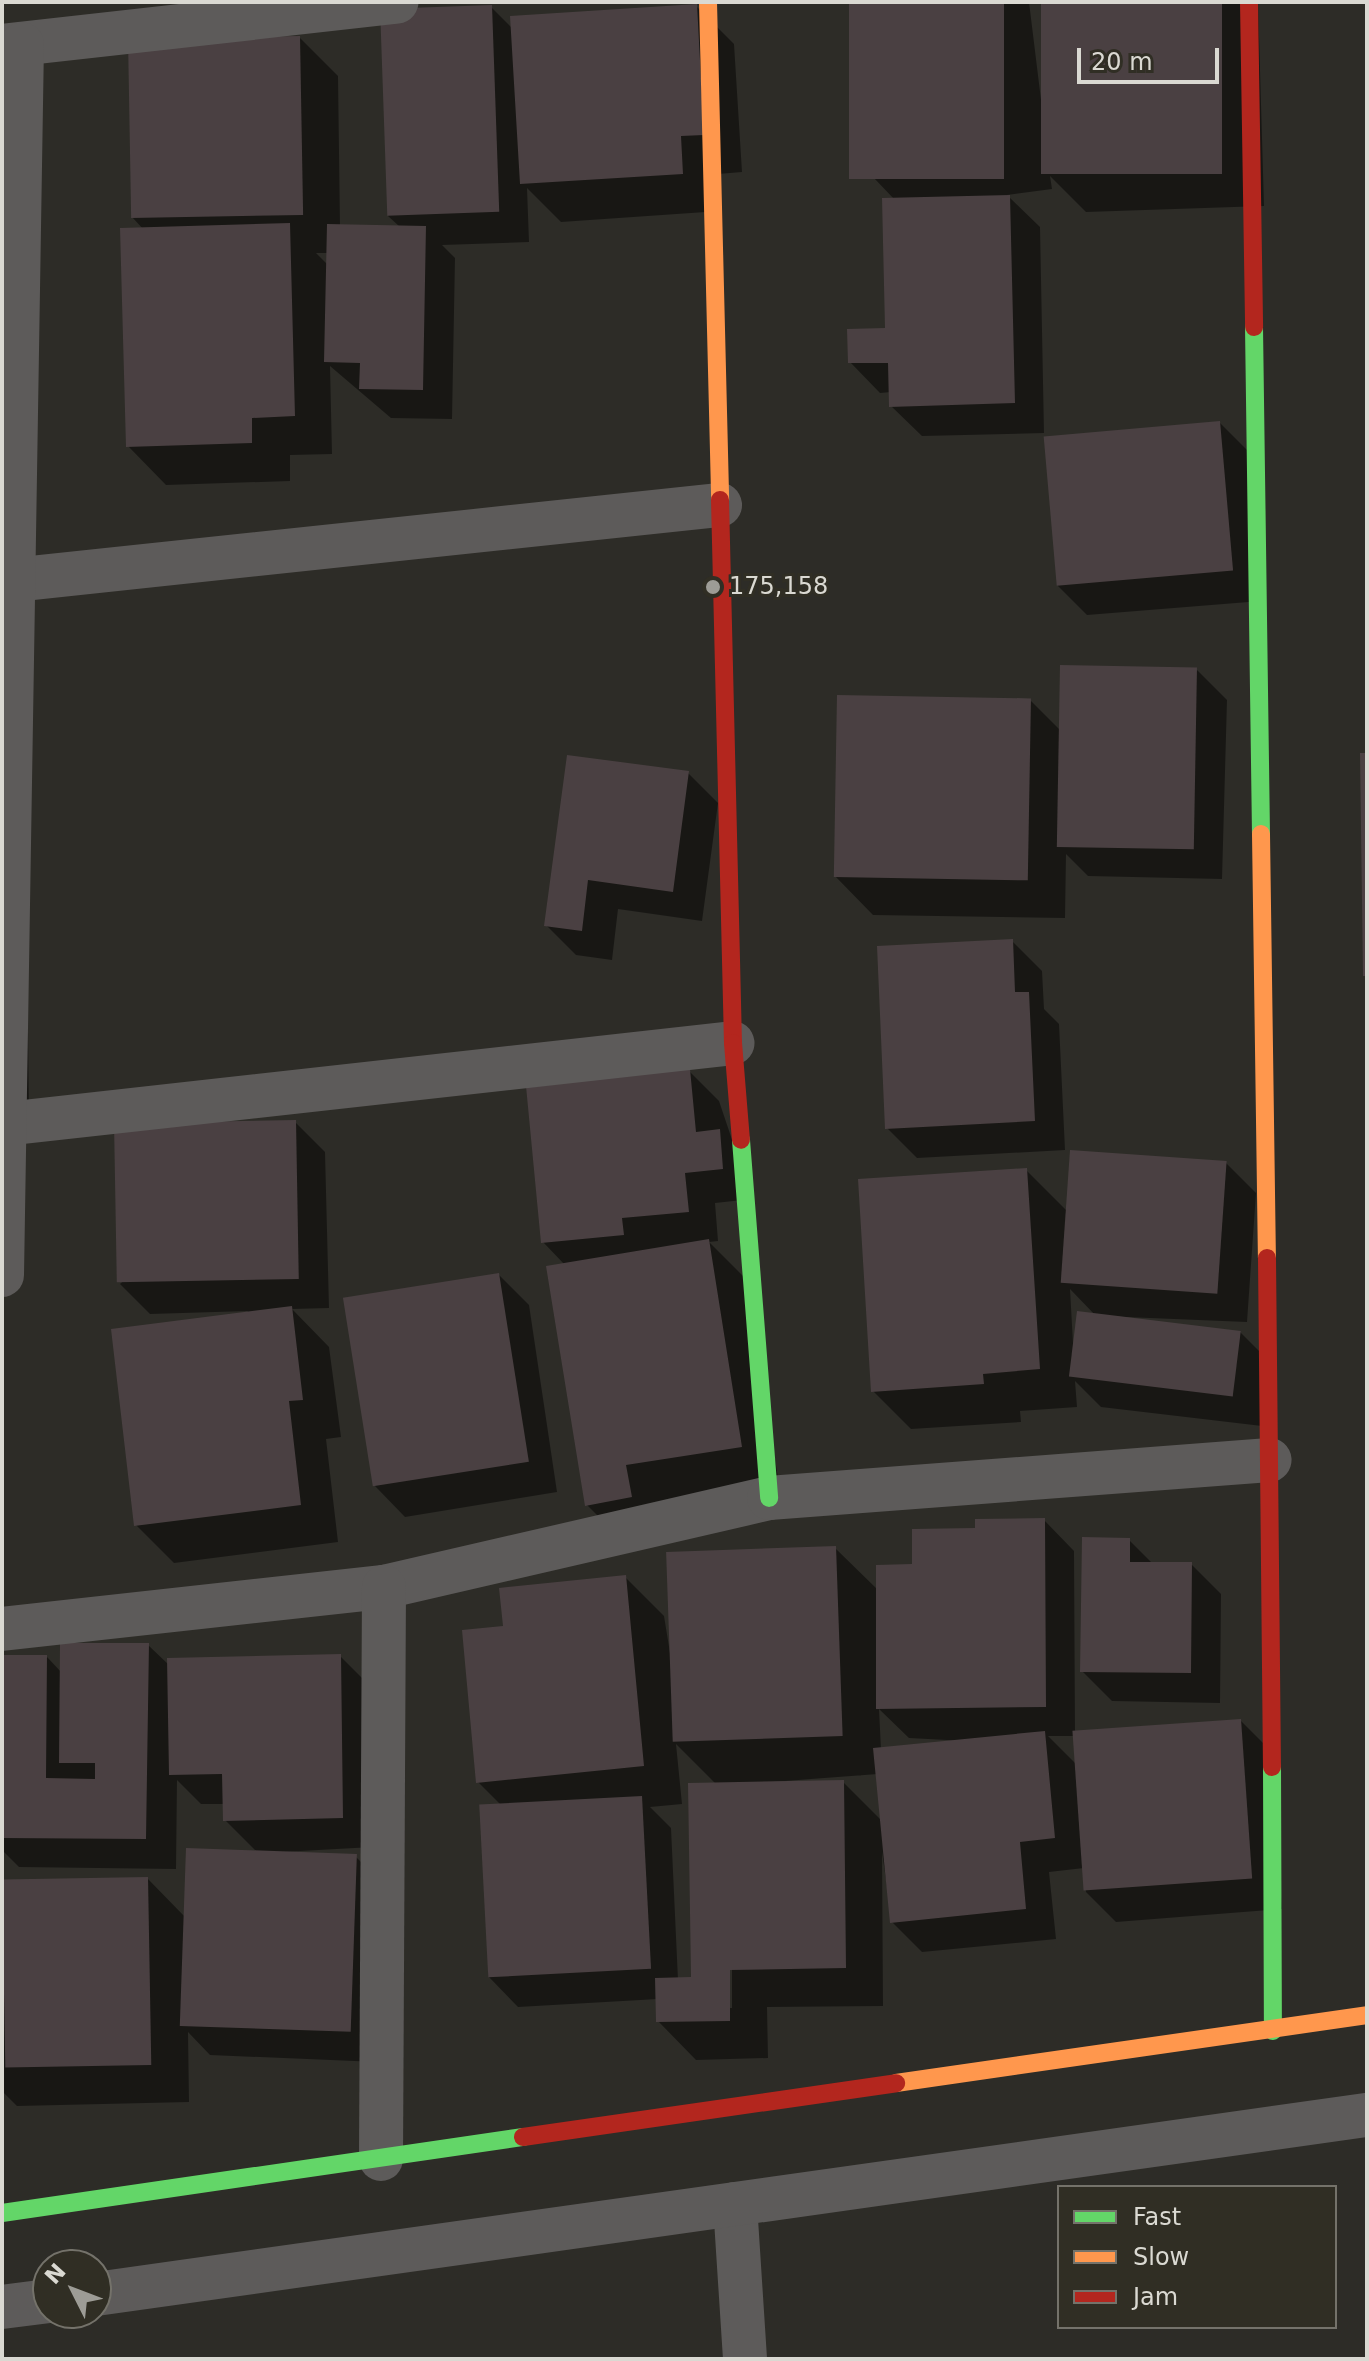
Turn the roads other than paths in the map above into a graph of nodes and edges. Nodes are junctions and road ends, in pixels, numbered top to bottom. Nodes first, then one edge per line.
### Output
1 (708, 2) edge
2 (1249, 2) edge
3 (383, 3) edge
4 (12, 45) edge
5 (720, 505) junction
6 (13, 580) junction
7 (733, 1043) junction
8 (5, 1124) junction
9 (2, 1275) edge
10 (1270, 1460) junction
11 (769, 1498) junction
12 (384, 1587) junction
13 (2, 1629) edge
14 (1367, 2015) edge
15 (1273, 2031) junction
16 (1367, 2115) edge
17 (381, 2159) junction
18 (735, 2204) junction
19 (2, 2213) edge
20 (112, 2292) edge
21 (32, 2303) edge
22 (2, 2307) edge
23 (745, 2359) edge

1 - 5 street
2 - 10 street
3 - 4 street
4 - 6 street
5 - 6 street
5 - 7 street
6 - 8 street
7 - 8 street
7 - 11 street
8 - 9 street
10 - 11 street
10 - 15 street
11 - 12 street
12 - 13 street
12 - 17 street
14 - 15 street
15 - 17 street
16 - 18 street
17 - 19 street
18 - 20 street
18 - 23 street
21 - 22 street

